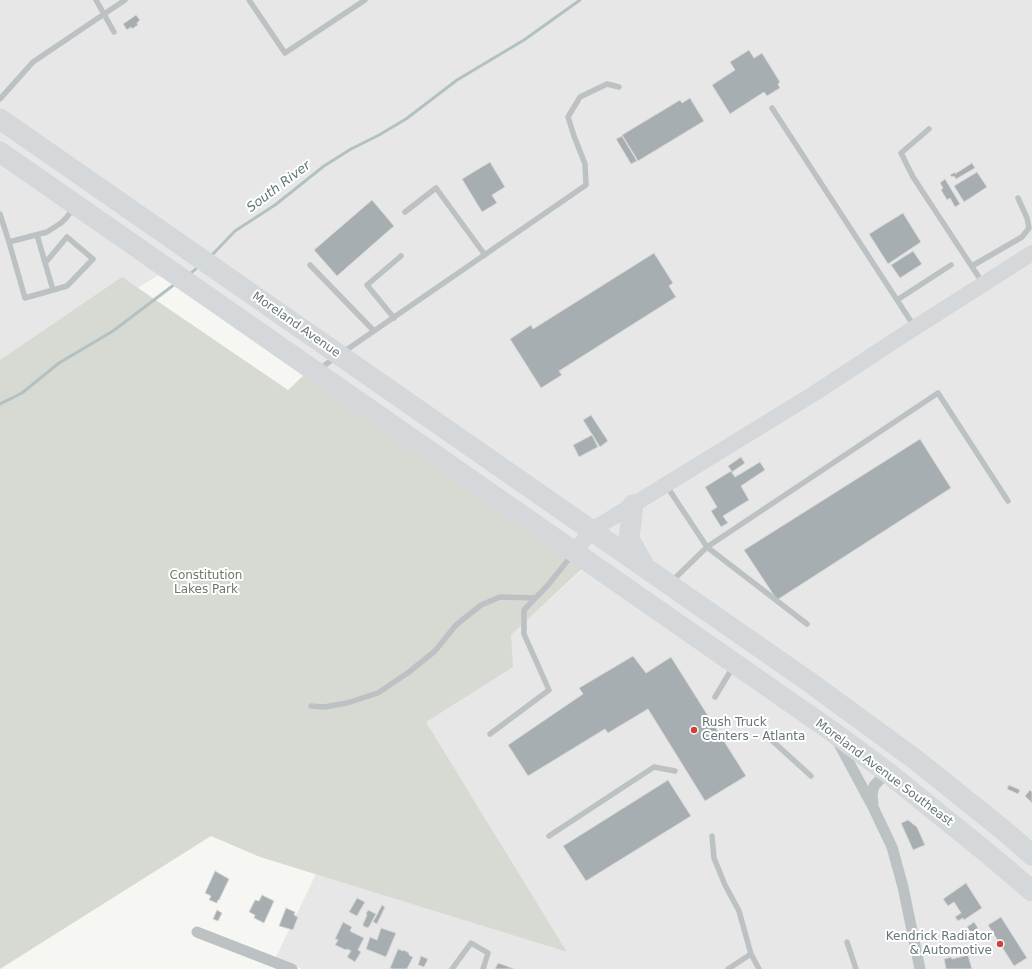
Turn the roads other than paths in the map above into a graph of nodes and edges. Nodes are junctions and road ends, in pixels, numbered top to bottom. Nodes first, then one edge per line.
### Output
1 (96, 0) edge
2 (125, 0) edge
3 (250, 0) edge
4 (365, 0) edge
5 (104, 14) junction
6 (114, 32) dead end
7 (619, 87) dead end
8 (0, 99) edge
9 (772, 108) dead end
10 (0, 119) edge
11 (929, 129) dead end
12 (0, 152) edge
13 (1018, 198) dead end
14 (75, 204) junction
15 (405, 212) dead end
16 (0, 214) edge
17 (37, 235) junction
18 (9, 242) junction
19 (1032, 253) edge
20 (485, 255) junction
21 (401, 256) dead end
22 (46, 262) junction
23 (310, 265) dead end
24 (951, 265) dead end
25 (972, 266) junction
26 (984, 284) junction
27 (53, 290) junction
28 (897, 300) junction
29 (394, 318) junction
30 (915, 328) junction
31 (374, 331) junction
32 (340, 355) junction
33 (316, 372) junction
34 (666, 485) junction
35 (1008, 501) dead end
36 (633, 505) junction
37 (592, 530) junction
38 (707, 547) junction
39 (574, 551) junction
40 (645, 568) junction
41 (669, 584) junction
42 (536, 598) junction
43 (807, 624) dead end
44 (735, 664) junction
45 (715, 697) dead end
46 (311, 706) dead end
47 (833, 732) junction
48 (490, 734) dead end
49 (767, 736) dead end
50 (675, 771) dead end
51 (887, 772) junction
52 (811, 776) dead end
53 (874, 807) junction
54 (549, 836) dead end
55 (712, 836) dead end
56 (1032, 855) edge
57 (1032, 891) edge
58 (198, 932) dead end
59 (847, 942) dead end
60 (751, 954) junction
61 (292, 969) edge
62 (452, 969) edge
63 (483, 969) edge
64 (728, 969) edge
65 (759, 969) edge
66 (856, 969) edge
67 (920, 969) edge

1 - 5 lane
2 - 5 lane
3 - 4 lane
5 - 6 lane
5 - 8 lane
7 - 20 lane
9 - 28 lane
10 - 32 highway, Moreland Avenue
11 - 25 lane
12 - 14 highway
13 - 25 lane
14 - 17 lane
14 - 33 highway
15 - 20 lane
16 - 18 lane
17 - 18 lane
17 - 22 lane
18 - 27 lane
19 - 26 street
20 - 29 lane
21 - 29 lane
22 - 27 lane
22 - 27 lane
23 - 31 lane
24 - 28 lane
25 - 26 lane
26 - 30 street
28 - 30 lane
29 - 31 lane
30 - 34 street
31 - 32 lane
32 - 33 lane
32 - 37 highway, Moreland Avenue
33 - 39 highway
34 - 36 street
34 - 38 lane
35 - 38 lane
36 - 37 street
36 - 40 highway
37 - 39 street
37 - 40 highway
38 - 41 lane
38 - 43 lane
39 - 42 lane
39 - 44 highway, Moreland Avenue Southeast
40 - 41 highway
41 - 56 highway
42 - 46 lane
42 - 48 lane
44 - 45 lane
44 - 47 highway, Moreland Avenue Southeast
47 - 51 highway, Moreland Avenue Southeast
47 - 53 street
49 - 52 lane
50 - 54 lane
51 - 53 street
51 - 57 highway, Moreland Avenue Southeast
53 - 67 street
55 - 60 lane
58 - 61 street
59 - 66 lane
60 - 64 lane
60 - 65 lane
62 - 63 lane

